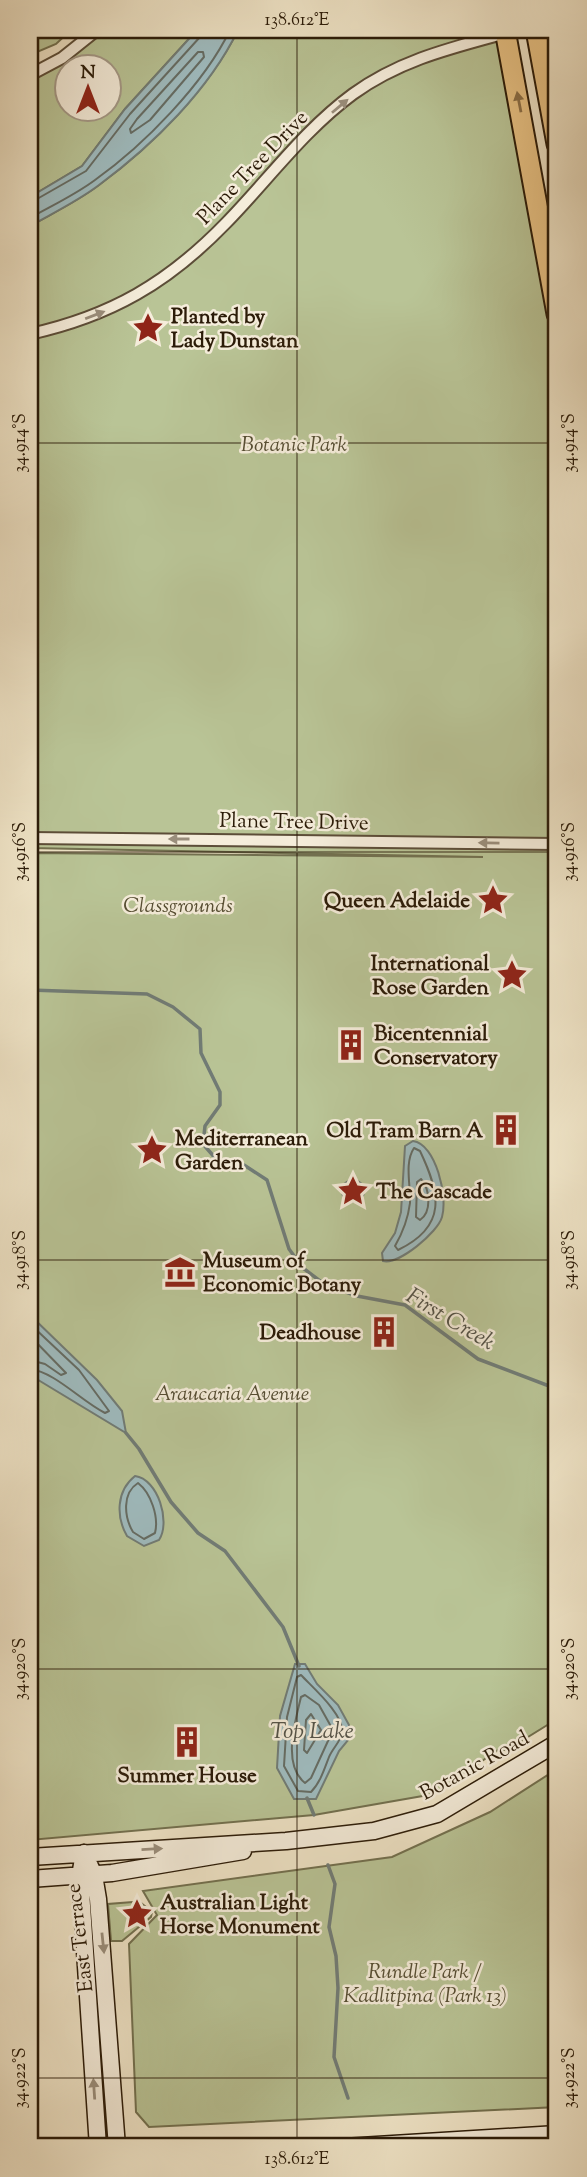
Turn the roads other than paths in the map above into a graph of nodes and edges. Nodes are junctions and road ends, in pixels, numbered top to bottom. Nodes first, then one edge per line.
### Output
1 (96, 30) edge
2 (536, 30) edge
3 (506, 31) edge
4 (30, 75) edge
5 (557, 144) edge
6 (556, 298) edge
7 (30, 334) edge
8 (30, 838) edge
9 (557, 844) edge
10 (557, 1743) edge
11 (286, 1842) junction
12 (84, 1853) junction
13 (30, 1857) edge
14 (87, 1876) junction
15 (30, 1879) edge
16 (107, 1987) junction
17 (87, 1988) junction
18 (557, 2134) edge
19 (98, 2147) edge
20 (117, 2147) edge
21 (344, 2147) edge

1 - 4 street
2 - 5 highway
6 -> 3 highway
7 -> 3 street, Plane Tree Drive
9 -> 8 street, Plane Tree Drive
10 - 11 main road, Botanic Road
12 -> 11 main road, Botanic Road
11 - 14 main road, Botanic Road
12 - 13 main road, Botanic Road
12 - 14 main road, East Terrace
14 - 15 main road, Botanic Road
14 -> 16 main road, East Terrace
14 - 17 main road, East Terrace
16 - 17 main road
16 - 20 main road, East Terrace
19 -> 17 main road, East Terrace
18 - 21 main road

